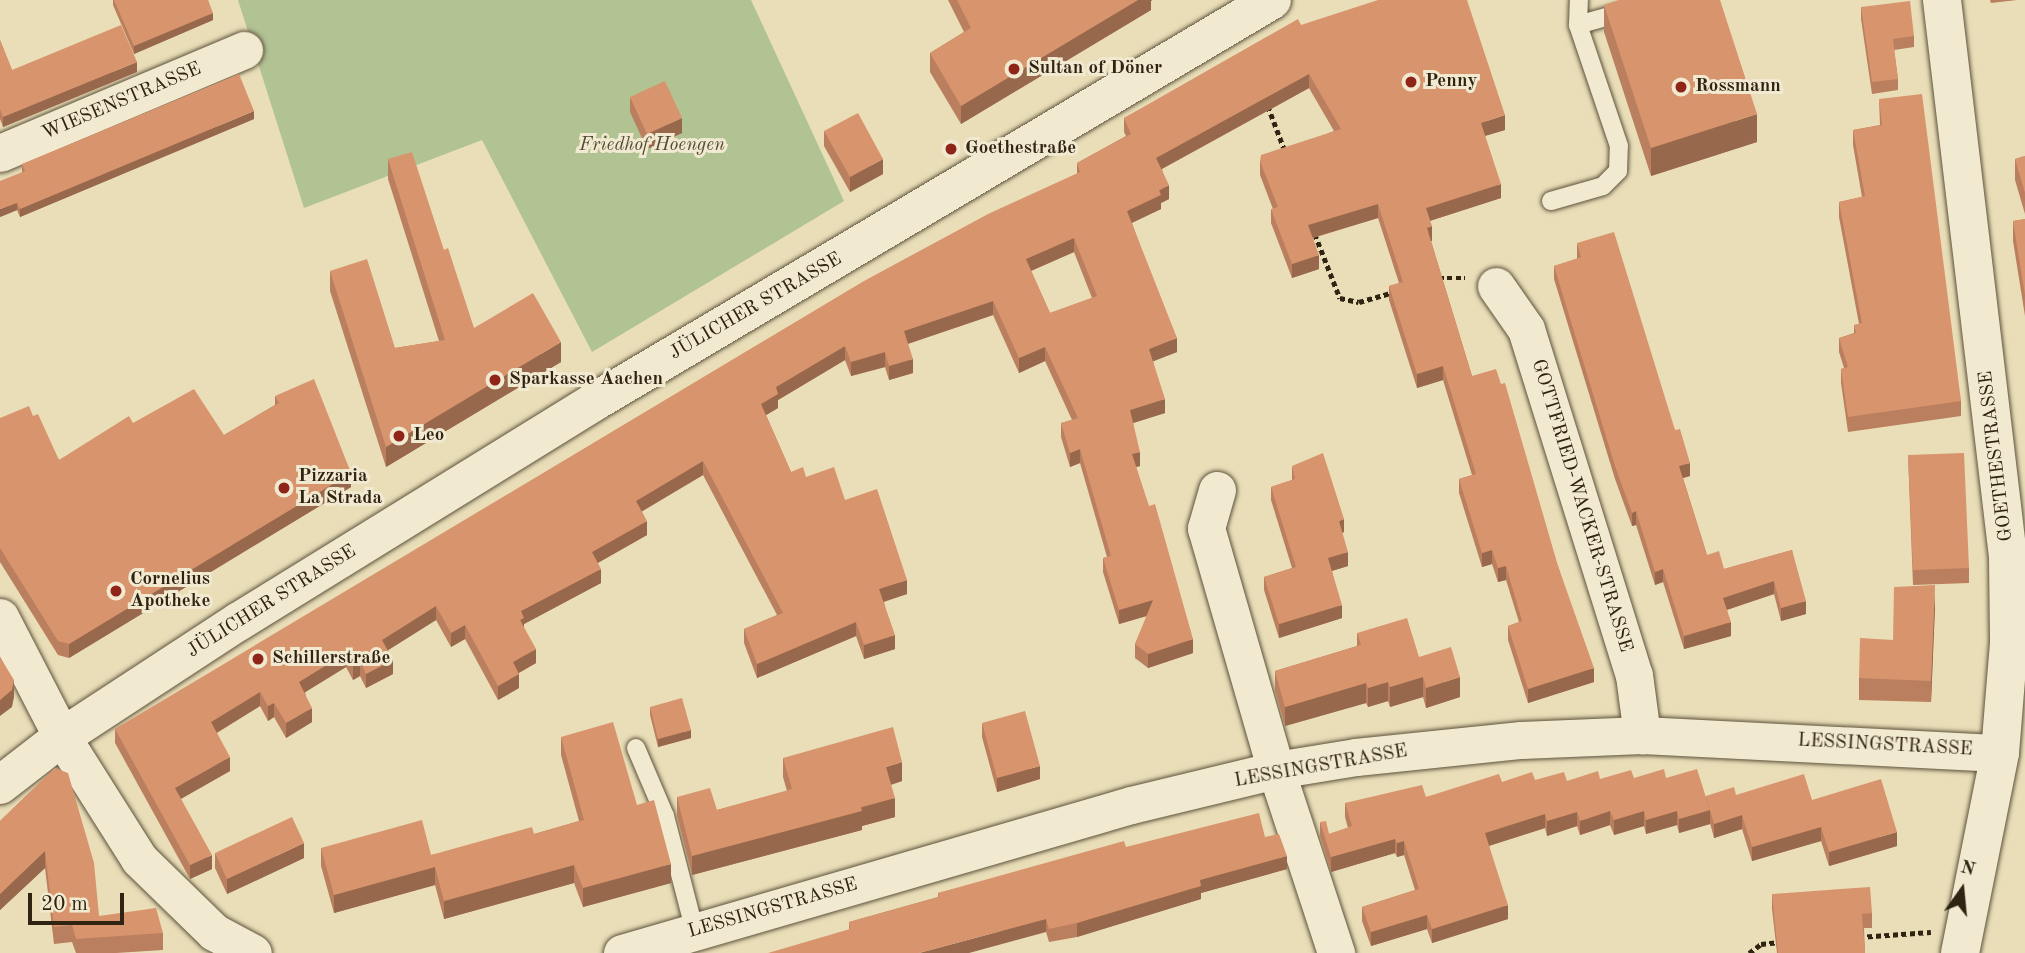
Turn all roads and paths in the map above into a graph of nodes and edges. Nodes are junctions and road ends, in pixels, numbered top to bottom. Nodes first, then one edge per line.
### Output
1 (1272, 0) edge
2 (1578, 0) edge
3 (1666, 0) edge
4 (1942, 0) edge
5 (1578, 26) junction
6 (244, 50) dead end
7 (1267, 103) edge
8 (0, 153) edge
9 (1286, 153) edge
10 (1551, 201) dead end
11 (1314, 229) edge
12 (1432, 280) edge
13 (1496, 286) joint
14 (1395, 291) edge
15 (1217, 490) dead end
16 (2017, 555) edge
17 (0, 617) edge
18 (1642, 735) junction
19 (62, 737) junction
20 (636, 748) dead end
21 (2000, 753) junction
22 (1276, 770) junction
23 (0, 785) edge
24 (695, 932) junction
25 (1844, 938) edge
26 (1964, 941) edge
27 (1789, 942) edge
28 (253, 953) edge
29 (622, 953) edge
30 (1336, 953) edge
31 (1749, 953) edge

1 - 19 main road, JÜLICHER STRASSE
2 - 5 lane
3 - 5 lane
4 - 16 main road, GOETHESTRASSE
5 - 10 lane
6 - 8 street, WIESENSTRASSE
7 - 9 path
11 - 14 path
12 - 13 path
13 - 18 street, GOTTFRIED-WACKER-STRASSE
15 - 22 street
16 - 21 main road, GOETHESTRASSE
17 - 19 street
18 - 21 street, LESSINGSTRASSE
18 - 22 street, LESSINGSTRASSE
19 - 23 main road, JÜLICHER STRASSE
19 - 28 street
20 - 24 lane
21 - 26 main road, GOETHESTRASSE
22 - 24 street, LESSINGSTRASSE
22 - 30 street
24 - 29 street, LESSINGSTRASSE
25 - 26 path
27 - 31 path

